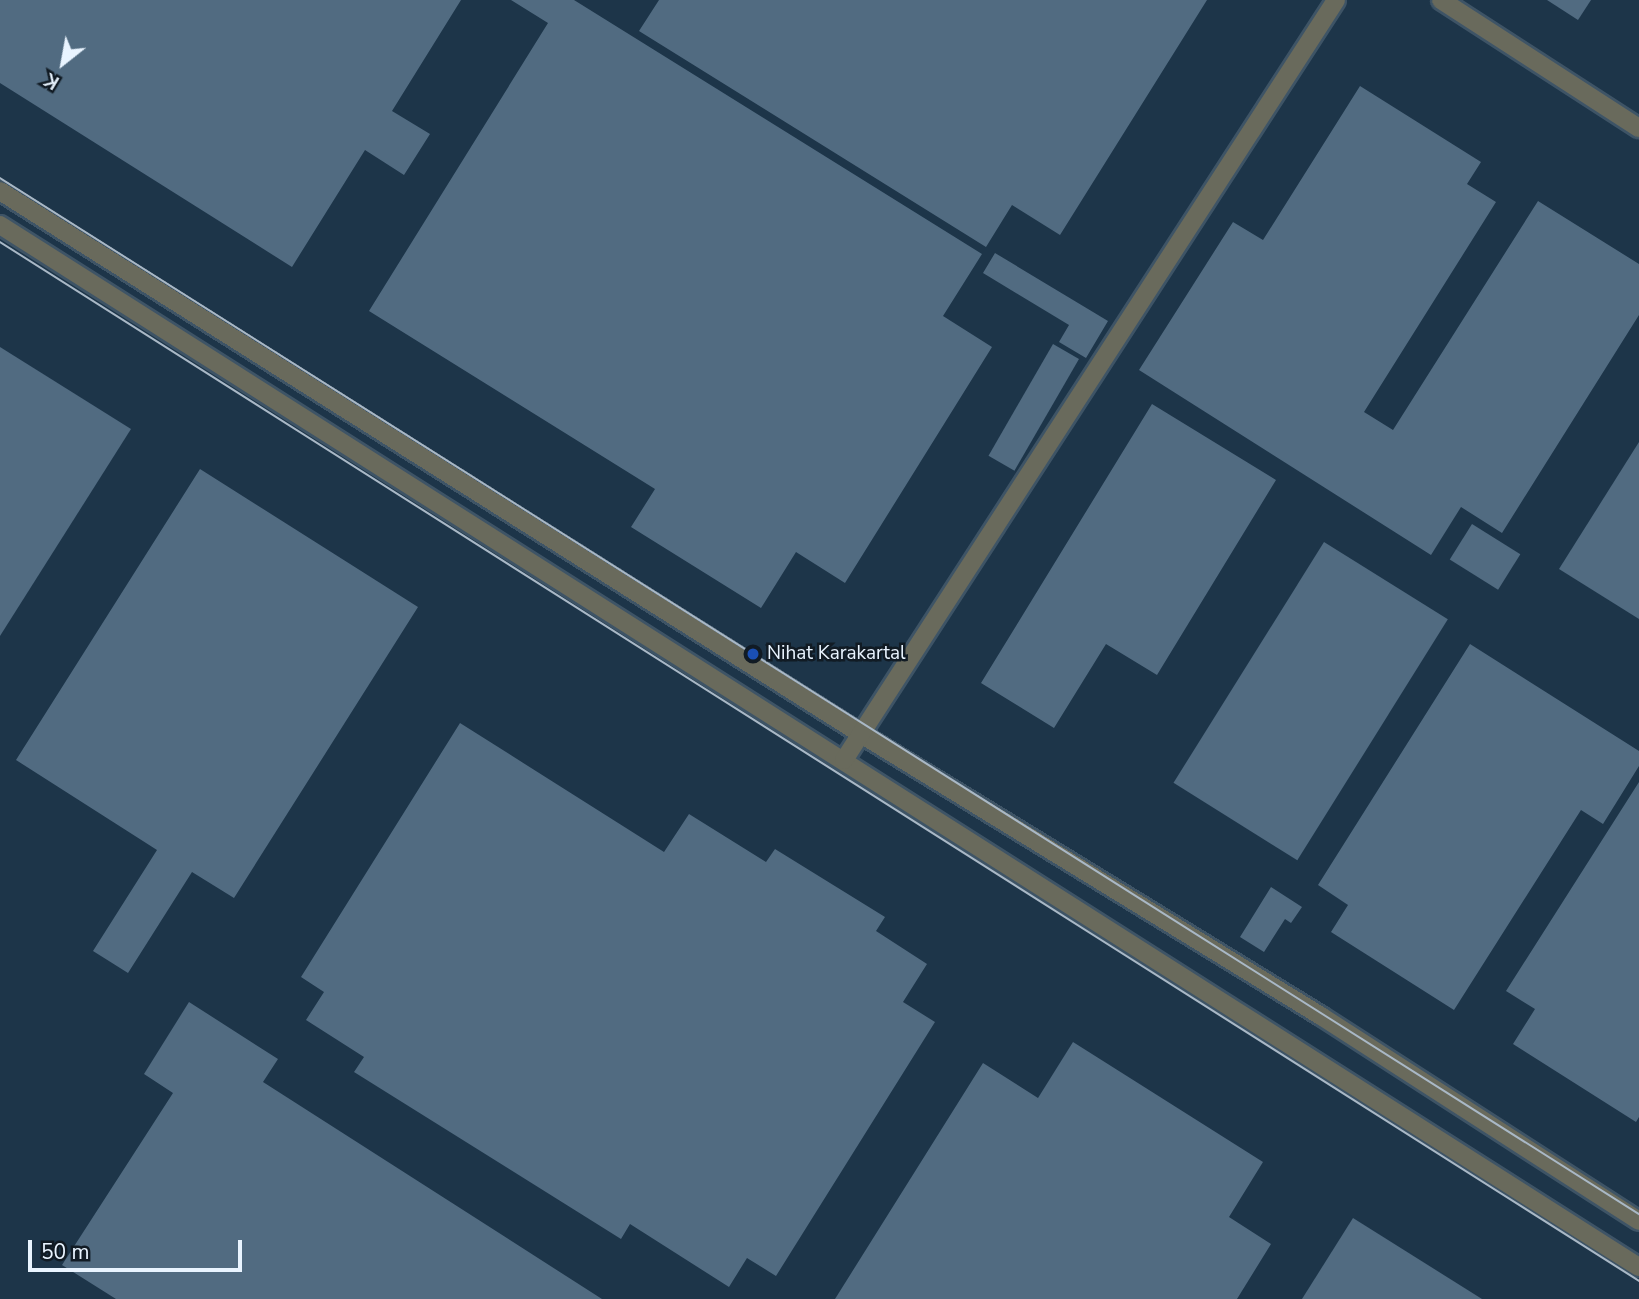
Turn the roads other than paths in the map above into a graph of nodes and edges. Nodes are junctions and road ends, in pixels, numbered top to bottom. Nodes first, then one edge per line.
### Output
1 (1336, 0) edge
2 (1441, 0) edge
3 (1639, 128) edge
4 (0, 191) edge
5 (0, 225) edge
6 (861, 734) junction
7 (844, 760) junction
8 (1639, 1221) edge
9 (1639, 1267) edge

1 - 6 street
2 - 3 street
4 - 6 street
5 - 7 street
6 - 7 street
6 - 8 street
7 - 9 street

